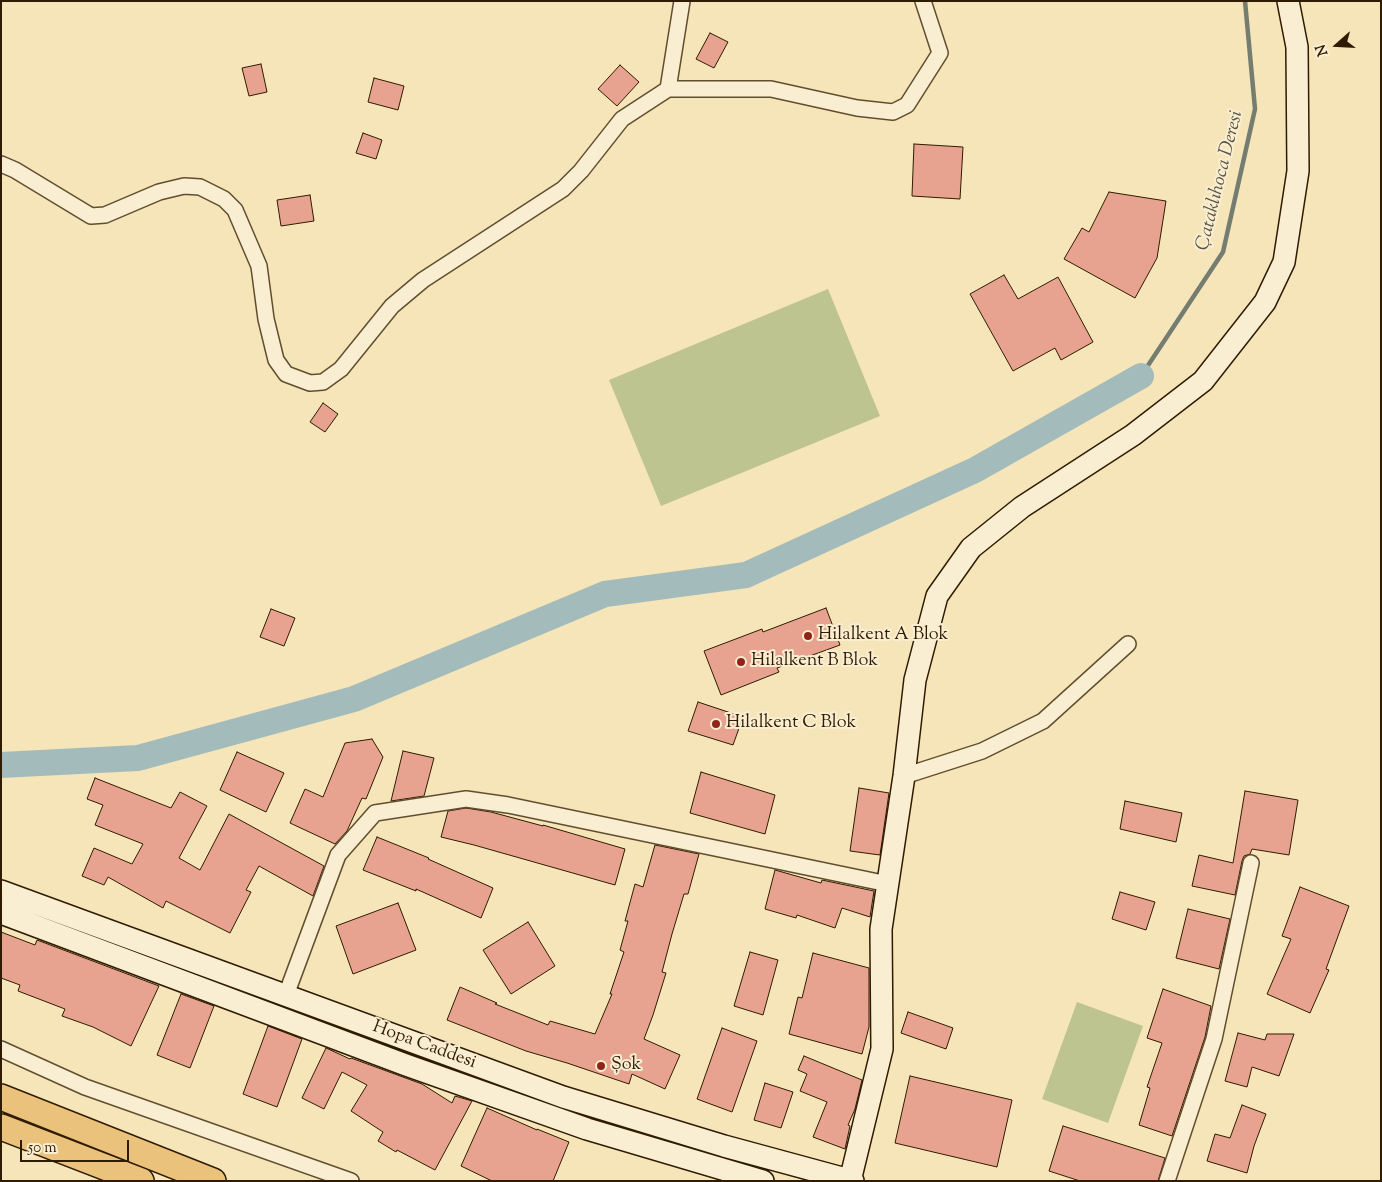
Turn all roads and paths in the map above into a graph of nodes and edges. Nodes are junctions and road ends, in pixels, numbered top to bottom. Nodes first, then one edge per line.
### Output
1 (682, 1) edge
2 (923, 1) edge
3 (1288, 1) edge
4 (668, 89) junction
5 (1, 164) edge
6 (1128, 644) dead end
7 (904, 776) junction
8 (1251, 863) dead end
9 (888, 884) junction
10 (1, 891) edge
11 (1, 914) edge
12 (286, 995) junction
13 (1, 1049) edge
14 (1, 1097) edge
15 (1, 1127) edge
16 (851, 1180) edge
17 (141, 1181) edge
18 (213, 1181) edge
19 (352, 1181) edge
20 (763, 1181) edge
21 (1167, 1181) edge

1 - 4 street
2 - 4 street
3 - 7 main road
4 - 5 street
6 - 7 street
7 - 9 main road
8 - 21 street
9 - 12 street
9 - 16 main road
10 - 12 main road, Hopa Caddesi
11 - 20 main road, Hopa Caddesi
12 - 16 main road, Hopa Caddesi
13 - 19 street
14 - 18 highway
15 - 17 highway

